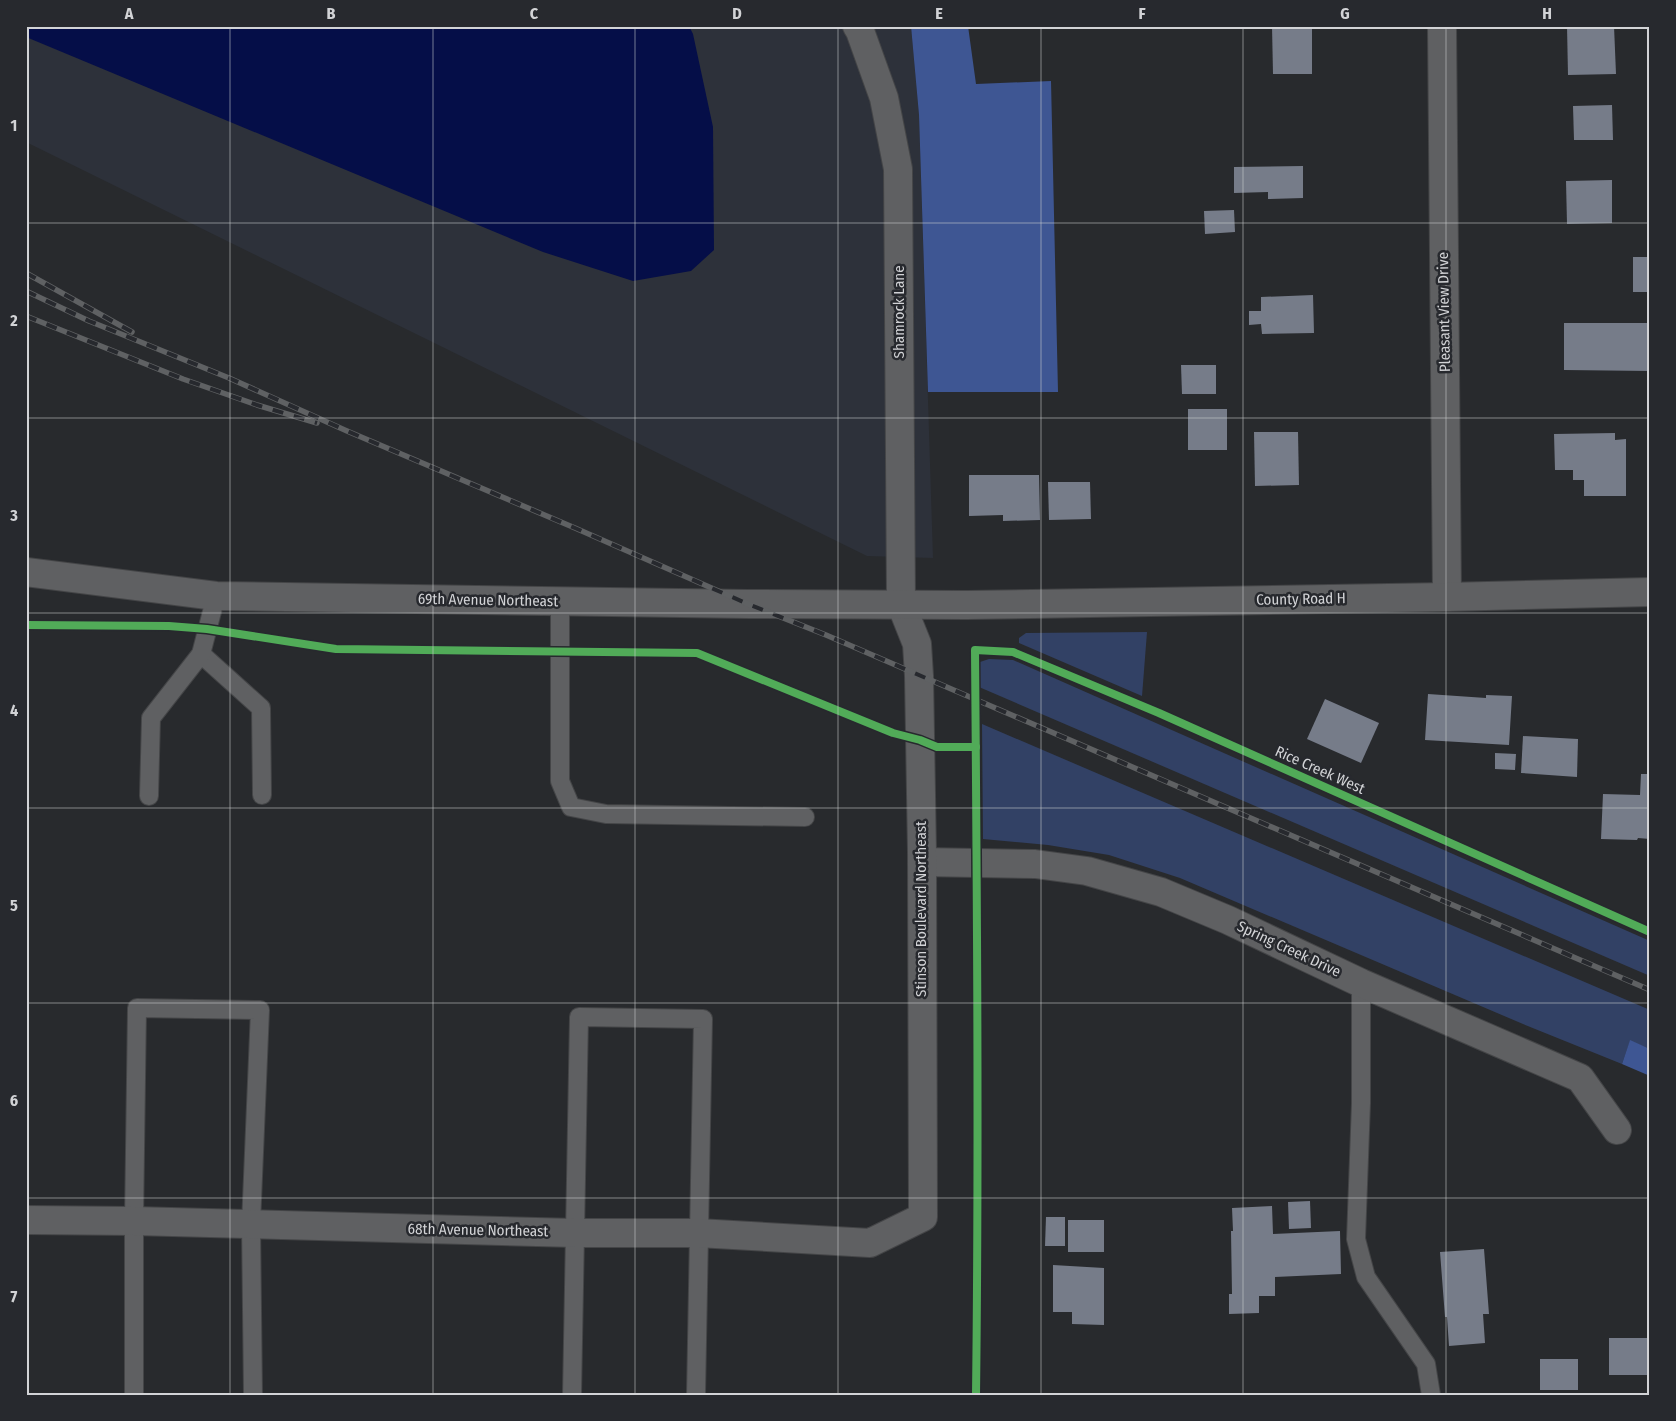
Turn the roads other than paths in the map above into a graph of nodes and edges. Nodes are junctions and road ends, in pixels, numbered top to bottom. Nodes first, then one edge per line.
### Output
1 (857, 26) edge
2 (1442, 26) edge
3 (26, 572) edge
4 (1650, 592) edge
5 (216, 596) junction
6 (1447, 597) junction
7 (560, 601) junction
8 (901, 604) junction
9 (952, 605) joint
10 (201, 654) junction
11 (262, 795) dead end
12 (149, 796) dead end
13 (805, 817) dead end
14 (922, 862) junction
15 (1361, 983) junction
16 (1618, 1130) dead end
17 (923, 1217) joint
18 (26, 1220) edge
19 (134, 1221) junction
20 (251, 1224) junction
21 (575, 1233) junction
22 (698, 1233) junction
23 (134, 1395) edge
24 (253, 1395) edge
25 (572, 1395) edge
26 (696, 1395) edge
27 (1431, 1395) edge

1 - 8 street, Shamrock Lane
2 - 6 street, Pleasant View Drive
3 - 5 street, 69th Avenue Northeast
4 - 6 street, County Road H
5 - 7 street, 69th Avenue Northeast
5 - 10 lane
6 - 9 street, County Road H
7 - 8 street, 69th Avenue Northeast
7 - 13 lane
8 - 9 street, 69th Avenue Northeast
8 - 14 street, Stinson Boulevard Northeast
10 - 11 lane
10 - 12 lane
14 - 15 street, Spring Creek Drive
14 - 17 street, Stinson Boulevard Northeast
15 - 16 street, Spring Creek Drive
15 - 27 lane
17 - 22 street, 68th Avenue Northeast
18 - 19 street, 68th Avenue Northeast
19 - 20 street, 68th Avenue Northeast
19 - 20 lane
19 - 23 lane
20 - 21 street, 68th Avenue Northeast
20 - 24 lane
21 - 22 street, 68th Avenue Northeast
21 - 22 lane
21 - 25 lane
22 - 26 lane

